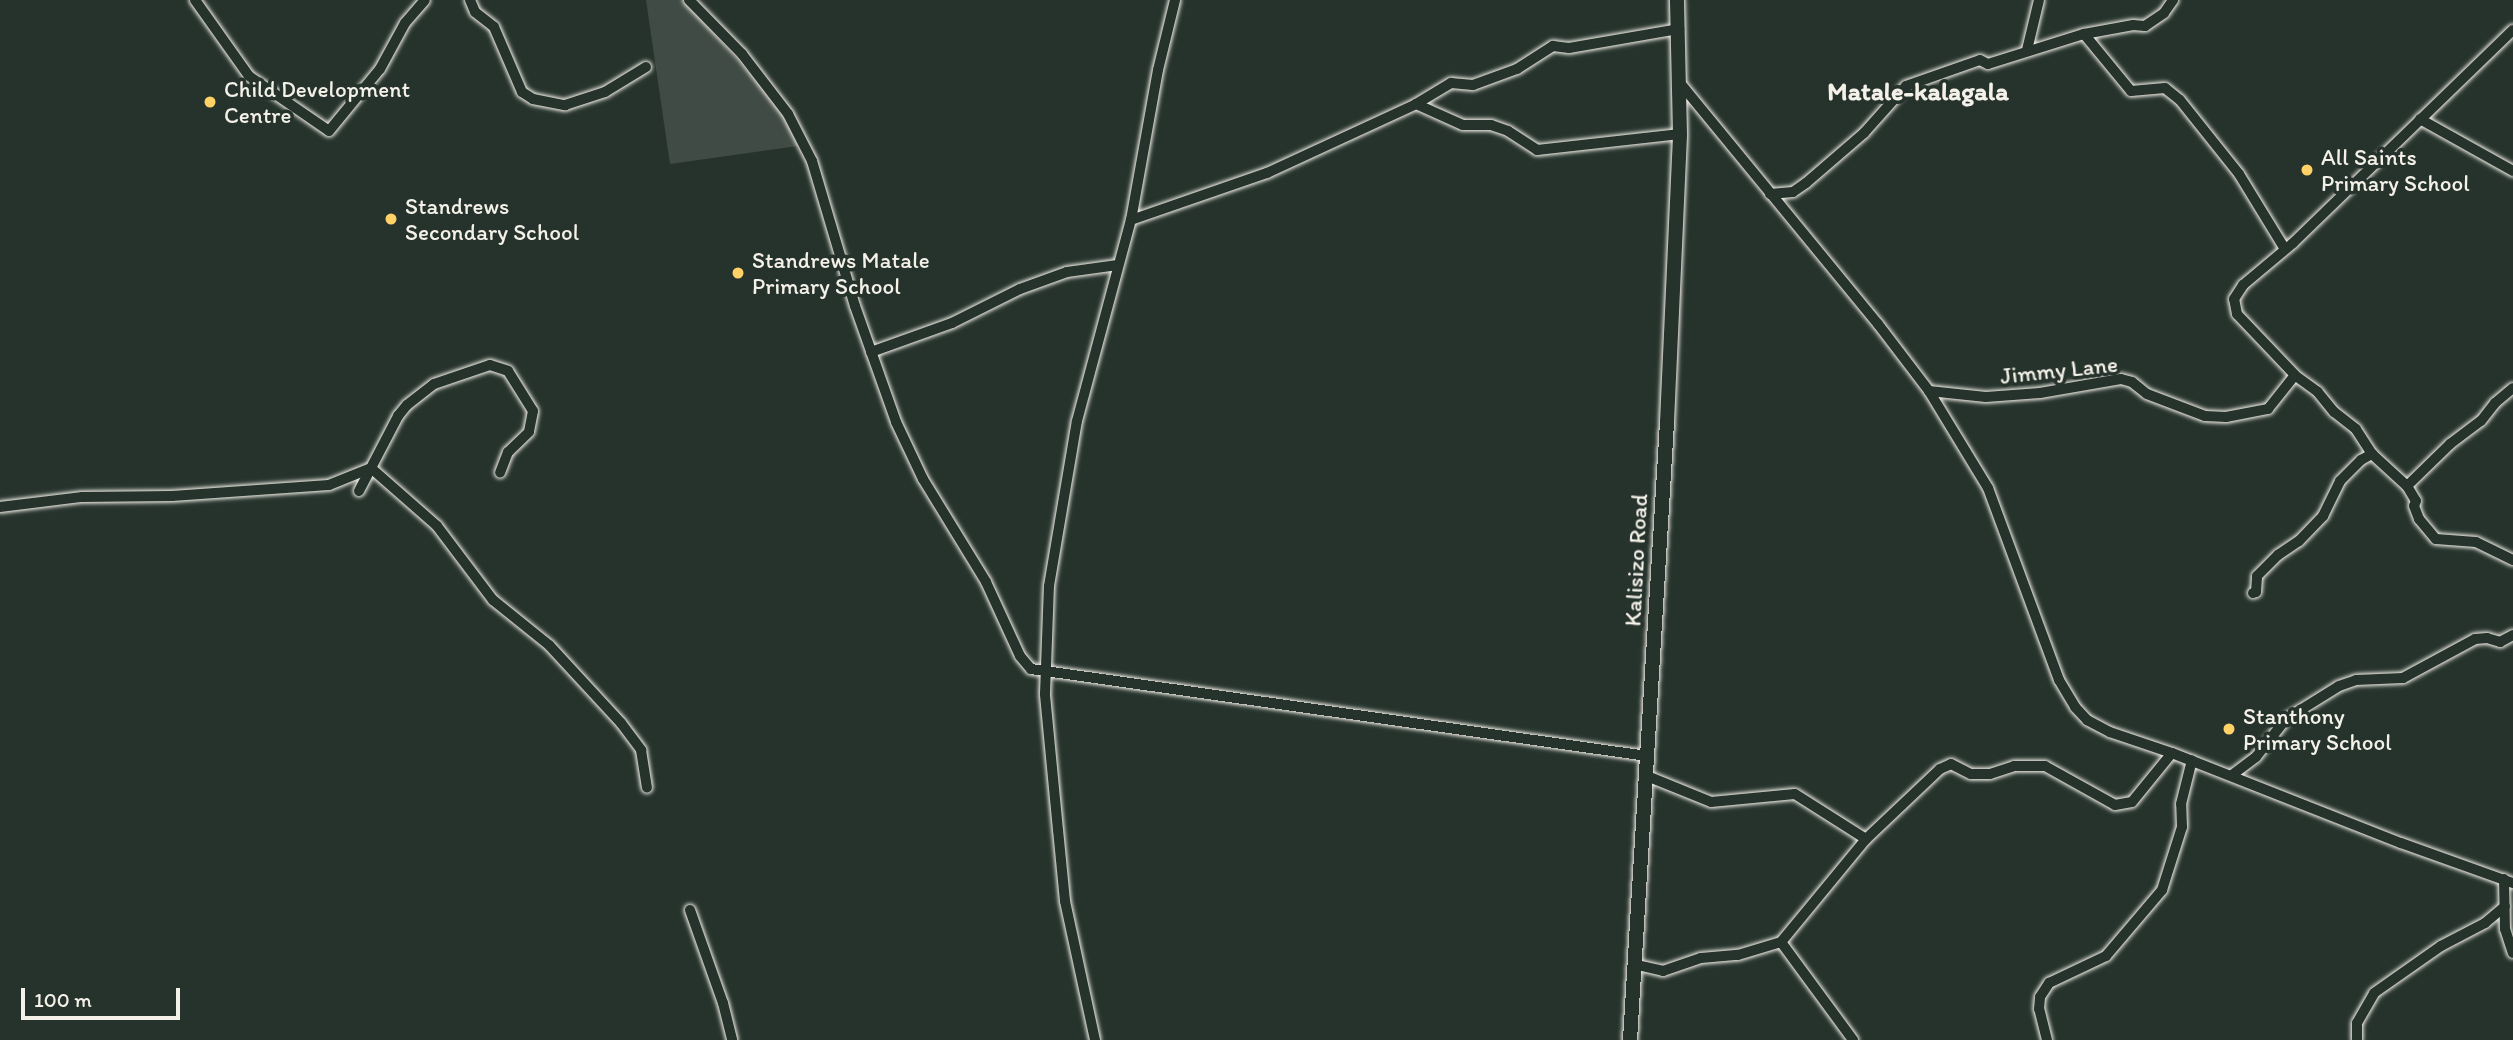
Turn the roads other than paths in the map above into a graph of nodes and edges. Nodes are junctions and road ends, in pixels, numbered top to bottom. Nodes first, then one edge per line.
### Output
1 (195, 0) edge
2 (425, 0) edge
3 (470, 0) edge
4 (689, 0) edge
5 (1175, 0) edge
6 (1677, 0) edge
7 (2039, 0) edge
8 (2173, 0) edge
9 (1679, 29) junction
10 (2513, 30) edge
11 (2084, 34) junction
12 (2027, 50) junction
13 (646, 67) dead end
14 (1680, 83) junction
15 (1416, 104) junction
16 (2420, 119) junction
17 (1679, 134) junction
18 (2513, 171) edge
19 (1770, 194) junction
20 (1131, 220) junction
21 (2285, 248) junction
22 (1118, 265) junction
23 (871, 352) junction
24 (2295, 375) junction
25 (2513, 388) edge
26 (1929, 391) junction
27 (2372, 454) junction
28 (371, 468) junction
29 (500, 473) dead end
30 (2407, 486) junction
31 (359, 491) dead end
32 (0, 507) edge
33 (2513, 560) edge
34 (2253, 593) dead end
35 (2513, 635) edge
36 (1046, 671) junction
37 (2172, 752) junction
38 (1647, 756) junction
39 (2192, 760) junction
40 (2232, 775) junction
41 (1647, 776) junction
42 (647, 788) dead end
43 (1866, 839) junction
44 (2508, 881) edge
45 (2505, 906) junction
46 (690, 910) dead end
47 (1782, 942) junction
48 (2513, 953) edge
49 (1633, 964) junction
50 (732, 1040) edge
51 (1095, 1040) edge
52 (1630, 1040) edge
53 (1853, 1040) edge
54 (2047, 1040) edge
55 (2357, 1040) edge

1 - 2 street
3 - 13 street
4 - 23 street
5 - 20 street
6 - 9 street, Kalisizo Road
7 - 12 street
8 - 11 street
9 - 14 street, Kalisizo Road
9 - 15 street
10 - 16 street
11 - 12 street
11 - 21 street
12 - 19 street
14 - 17 street, Kalisizo Road
14 - 19 street
15 - 17 street
15 - 20 street
16 - 18 street
16 - 21 street
17 - 38 street, Kalisizo Road
19 - 26 street
20 - 22 street
21 - 24 street
22 - 23 street
22 - 36 street
23 - 36 street
24 - 26 street, Jimmy Lane
24 - 27 street
25 - 30 street
26 - 37 street
27 - 30 street
27 - 34 street
28 - 29 street
28 - 31 street
28 - 32 street
28 - 42 street
30 - 33 street
35 - 40 street
36 - 38 street
36 - 51 street
37 - 39 street
37 - 43 street
38 - 41 street, Kalisizo Road
39 - 40 street
39 - 54 street
40 - 44 street
41 - 43 street
41 - 49 street, Kalisizo Road
43 - 47 street
44 - 45 street
45 - 48 street
45 - 55 street
46 - 50 street
47 - 49 street
47 - 53 street
49 - 52 street, Kalisizo Road

